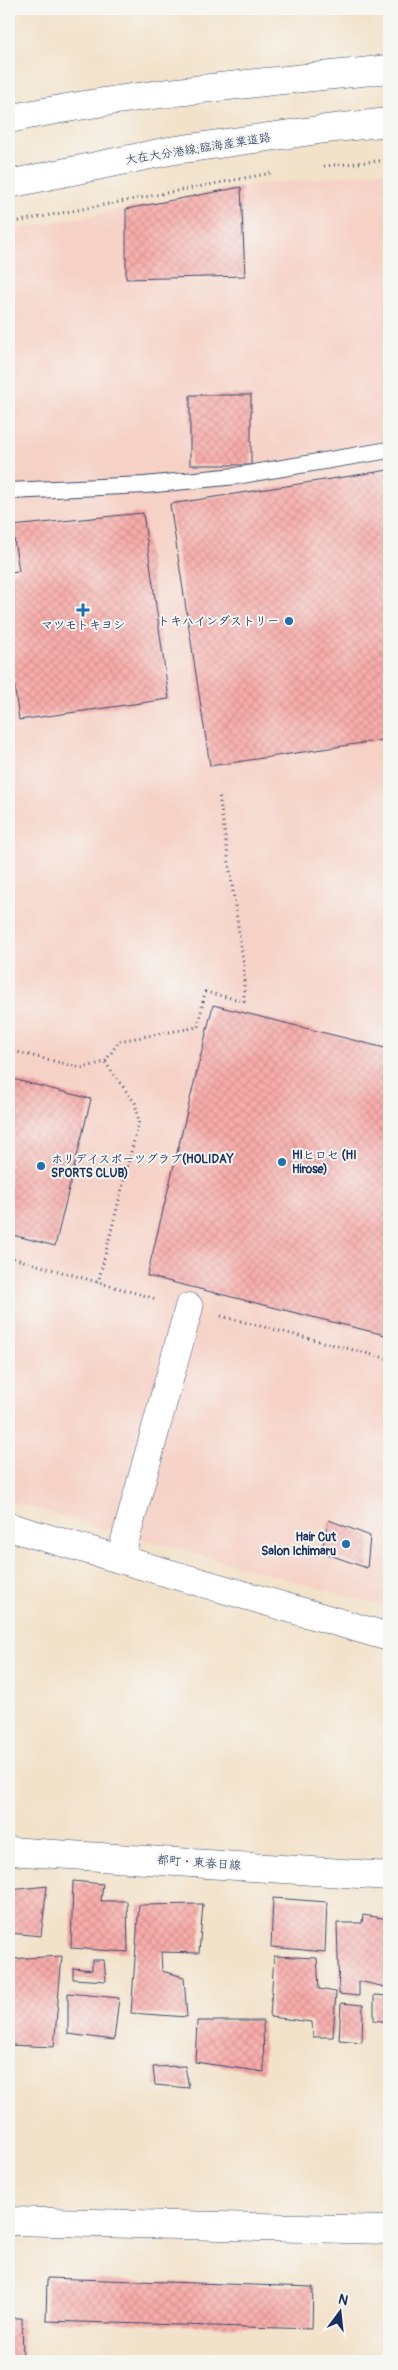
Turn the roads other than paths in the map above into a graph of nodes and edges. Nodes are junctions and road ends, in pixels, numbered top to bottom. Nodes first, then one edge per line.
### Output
1 (389, 69) edge
2 (9, 119) edge
3 (389, 122) edge
4 (9, 184) edge
5 (389, 450) edge
6 (9, 491) edge
7 (189, 1307) dead end
8 (9, 1527) edge
9 (120, 1558) junction
10 (389, 1637) edge
11 (9, 1851) edge
12 (389, 1876) edge
13 (9, 2221) edge
14 (389, 2230) edge

1 - 2 street
3 - 4 street, 大在大分港線;臨海産業道路
5 - 6 lane
7 - 9 street
8 - 9 street
9 - 10 street
11 - 12 street, 都町・東春日線
13 - 14 street

